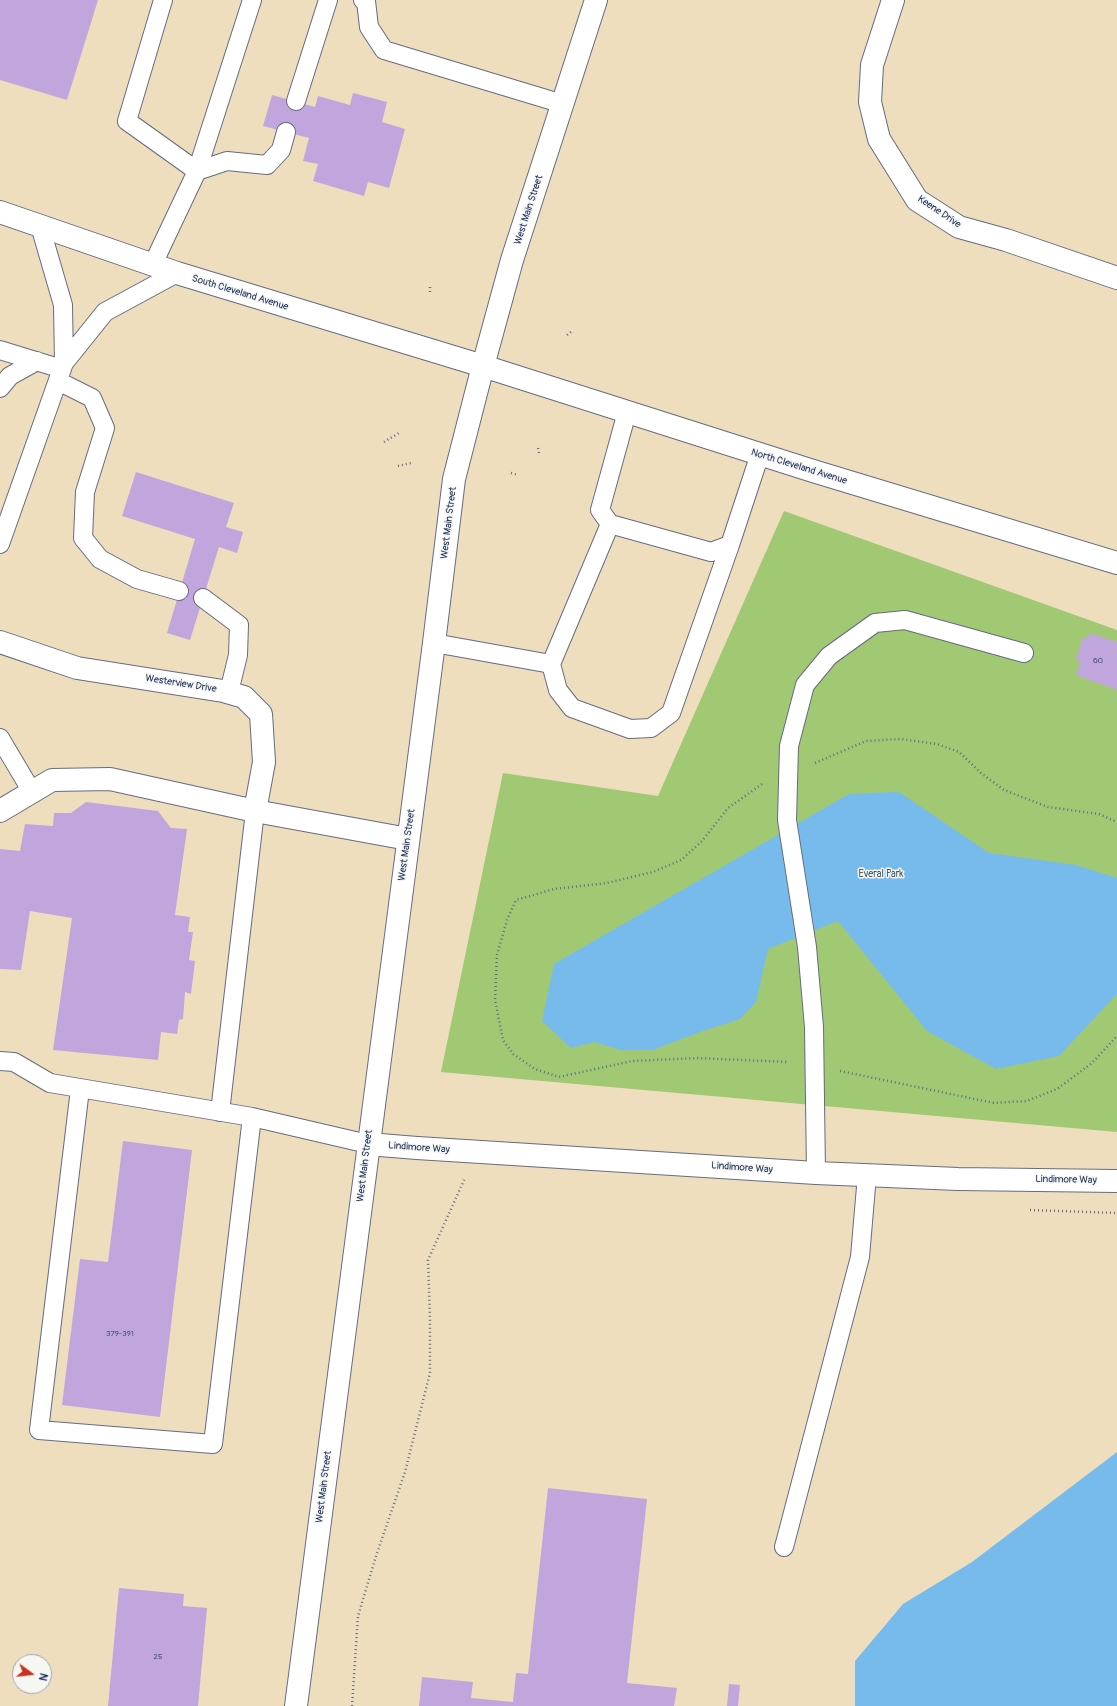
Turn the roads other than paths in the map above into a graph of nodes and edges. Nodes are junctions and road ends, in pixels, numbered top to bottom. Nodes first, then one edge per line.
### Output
1 (163, 0) edge
2 (252, 0) edge
3 (328, 0) edge
4 (364, 0) edge
5 (596, 0) edge
6 (893, 0) edge
7 (296, 101) dead end
8 (563, 104) junction
9 (286, 132) dead end
10 (197, 171) junction
11 (0, 212) edge
12 (40, 226) junction
13 (153, 264) junction
14 (177, 273) junction
15 (1117, 278) edge
16 (0, 350) edge
17 (37, 361) junction
18 (483, 366) junction
19 (61, 371) junction
20 (0, 388) edge
21 (627, 412) junction
22 (760, 454) junction
23 (610, 524) junction
24 (0, 544) edge
25 (730, 545) junction
26 (1117, 563) edge
27 (180, 591) dead end
28 (203, 598) dead end
29 (0, 642) edge
30 (434, 643) junction
31 (1024, 653) dead end
32 (550, 664) junction
33 (229, 692) junction
34 (0, 738) edge
35 (32, 792) junction
36 (0, 811) edge
37 (255, 811) junction
38 (408, 839) junction
39 (0, 1061) edge
40 (80, 1088) junction
41 (220, 1112) junction
42 (252, 1117) junction
43 (368, 1144) junction
44 (816, 1173) junction
45 (867, 1175) junction
46 (1117, 1181) edge
47 (784, 1547) dead end
48 (296, 1706) edge

1 - 10 lane
2 - 10 lane
3 - 7 lane
4 - 8 lane
5 - 8 main road, West Main Street
6 - 15 main road, Keene Drive
8 - 18 main road, West Main Street
9 - 10 lane
10 - 13 lane
11 - 12 main road, South Cleveland Avenue
12 - 13 main road, South Cleveland Avenue
12 - 19 lane
13 - 14 main road, South Cleveland Avenue
14 - 18 main road, South Cleveland Avenue
14 - 19 lane
16 - 17 lane
17 - 19 lane
17 - 20 lane
18 - 21 main road, North Cleveland Avenue
18 - 30 main road, West Main Street
19 - 24 lane
19 - 27 lane
21 - 22 main road, North Cleveland Avenue
21 - 23 lane
22 - 25 lane
22 - 26 main road, North Cleveland Avenue
23 - 25 lane
23 - 32 lane
25 - 32 lane
28 - 33 lane
29 - 33 main road, Westerview Drive
30 - 32 lane
30 - 38 main road, West Main Street
31 - 44 lane
33 - 37 main road, Westerview Drive
34 - 35 lane
35 - 36 main road
35 - 37 main road
37 - 38 main road
37 - 41 lane
38 - 43 main road, West Main Street
39 - 40 lane
40 - 41 lane
40 - 42 lane
41 - 42 lane
42 - 43 lane
43 - 44 main road, Lindimore Way
43 - 48 main road, West Main Street
44 - 45 main road, Lindimore Way
45 - 46 main road, Lindimore Way
45 - 47 lane

